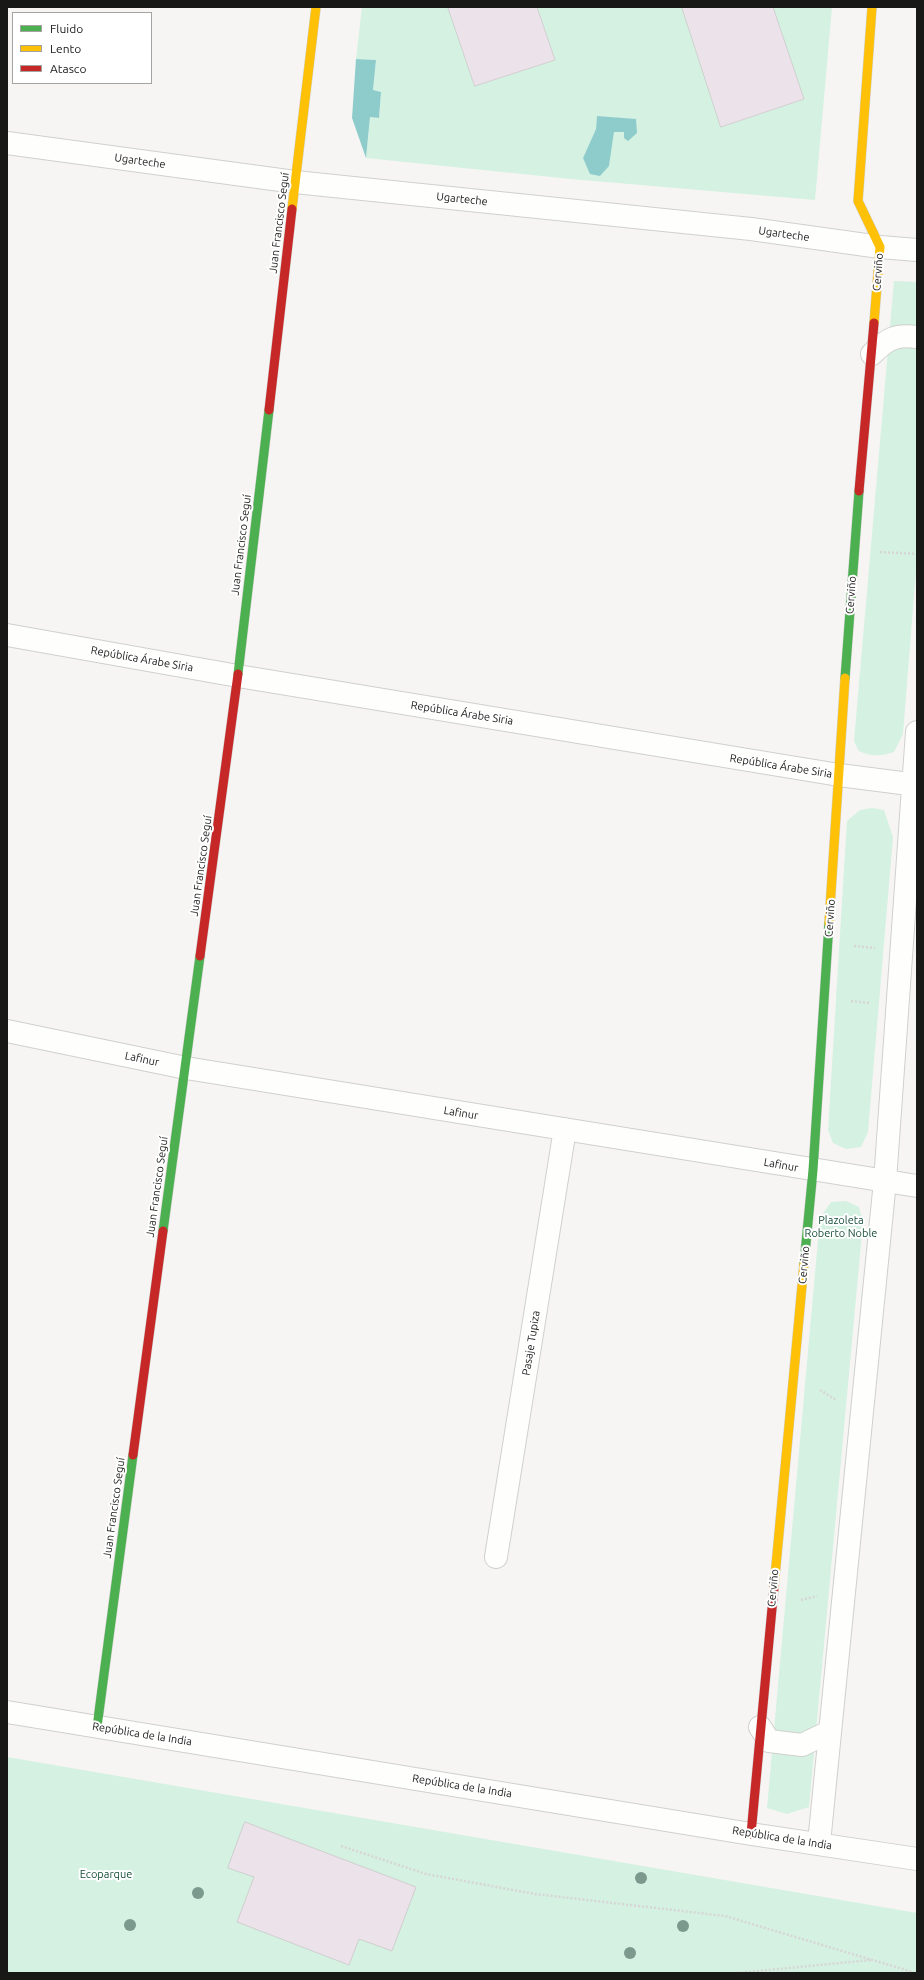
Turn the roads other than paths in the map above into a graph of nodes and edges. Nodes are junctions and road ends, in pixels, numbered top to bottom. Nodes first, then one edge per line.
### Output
1 (316, 7) edge
2 (872, 7) edge
3 (7, 143) edge
4 (295, 182) junction
5 (880, 247) junction
6 (917, 250) edge
7 (917, 337) edge
8 (872, 354) junction
9 (7, 634) edge
10 (238, 676) junction
11 (917, 732) edge
12 (839, 775) junction
13 (915, 785) edge
14 (7, 1031) edge
15 (186, 1068) junction
16 (565, 1129) junction
17 (813, 1170) junction
18 (885, 1181) junction
19 (917, 1186) edge
20 (496, 1557) dead end
21 (7, 1712) edge
22 (97, 1727) junction
23 (760, 1727) junction
24 (829, 1732) junction
25 (751, 1834) junction
26 (819, 1843) junction
27 (917, 1858) edge

1 - 4 street, Juan Francisco Seguí
2 - 5 street, Cerviño
3 - 4 street, Ugarteche
4 - 5 street, Ugarteche
4 - 10 street, Juan Francisco Seguí
5 - 6 street, Ugarteche
5 - 8 street, Cerviño
7 - 8 street
8 - 12 street, Cerviño
9 - 10 street, República Árabe Siria
10 - 12 street, República Árabe Siria
10 - 15 street, Juan Francisco Seguí
11 - 13 street
12 - 13 street, República Árabe Siria
12 - 17 street, Cerviño
13 - 18 street
14 - 15 street, Lafinur
15 - 16 street, Lafinur
15 - 22 street, Juan Francisco Seguí
16 - 17 street, Lafinur
16 - 20 street, Pasaje Tupiza
17 - 18 street, Lafinur
17 - 23 street, Cerviño
18 - 19 street, Lafinur
18 - 24 street
21 - 22 street, República de la India
22 - 25 street, República de la India
23 - 24 street
23 - 25 street, Cerviño
24 - 26 street
25 - 26 street, República de la India
26 - 27 street, República de la India

